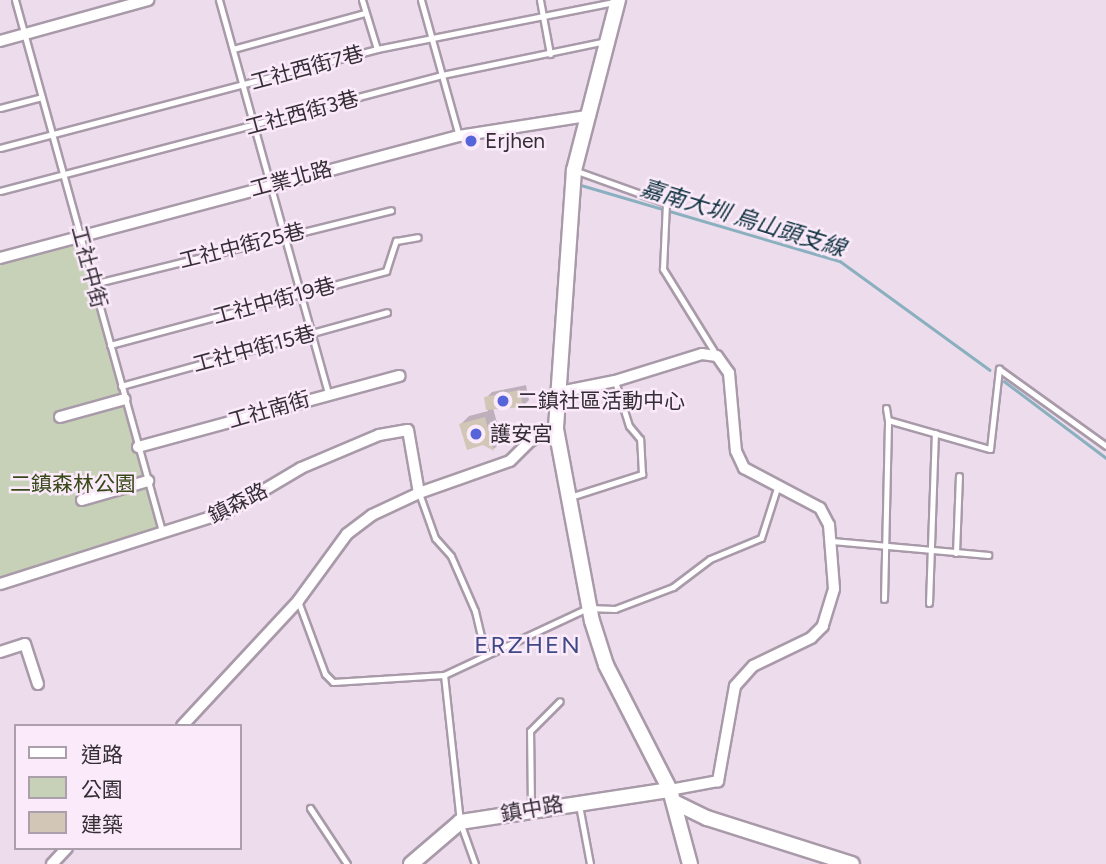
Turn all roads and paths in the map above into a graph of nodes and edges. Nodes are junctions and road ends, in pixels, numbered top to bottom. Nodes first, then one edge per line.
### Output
1 (15, 0) edge
2 (148, 0) edge
3 (219, 0) edge
4 (362, 0) edge
5 (421, 0) edge
6 (540, 0) edge
7 (618, 1) edge
8 (365, 13) junction
9 (542, 14) junction
10 (24, 34) junction
11 (431, 37) junction
12 (0, 41) edge
13 (606, 41) junction
14 (233, 49) junction
15 (377, 49) junction
16 (550, 54) junction
17 (442, 75) junction
18 (243, 85) junction
19 (42, 97) junction
20 (0, 108) edge
21 (586, 116) junction
22 (254, 127) junction
23 (52, 134) junction
24 (459, 136) junction
25 (0, 148) edge
26 (574, 170) junction
27 (63, 174) junction
28 (270, 184) junction
29 (0, 191) edge
30 (391, 210) dead end
31 (80, 235) junction
32 (284, 235) junction
33 (418, 237) dead end
34 (0, 258) edge
35 (93, 284) junction
36 (300, 293) junction
37 (387, 312) dead end
38 (312, 334) junction
39 (110, 345) junction
40 (717, 356) junction
41 (400, 376) dead end
42 (615, 381) junction
43 (121, 386) junction
44 (560, 392) junction
45 (328, 393) junction
46 (125, 399) junction
47 (886, 408) dead end
48 (60, 417) dead end
49 (888, 420) junction
50 (556, 429) junction
51 (935, 433) junction
52 (1106, 446) edge
53 (138, 447) junction
54 (960, 476) dead end
55 (148, 481) junction
56 (777, 488) junction
57 (418, 494) junction
58 (570, 496) junction
59 (82, 499) dead end
60 (163, 534) junction
61 (832, 541) junction
62 (884, 546) junction
63 (929, 550) junction
64 (956, 553) junction
65 (988, 555) dead end
66 (0, 584) edge
67 (884, 599) dead end
68 (298, 601) junction
69 (929, 603) dead end
70 (588, 608) junction
71 (0, 652) edge
72 (485, 653) junction
73 (444, 675) junction
74 (38, 684) dead end
75 (560, 701) dead end
76 (184, 724) edge
77 (672, 796) junction
78 (579, 801) junction
79 (310, 808) dead end
80 (531, 808) junction
81 (460, 822) junction
82 (65, 850) edge
83 (52, 864) edge
84 (348, 864) edge
85 (411, 864) edge
86 (475, 864) edge
87 (590, 864) edge
88 (690, 864) edge
89 (852, 864) edge

1 - 10 lane, 工社中街
2 - 10 street
3 - 14 lane
4 - 8 lane
5 - 11 lane
6 - 9 lane
7 - 9 lane, 工社西街7巷
7 - 13 street
8 - 14 lane
8 - 15 lane
9 - 11 lane, 工社西街7巷
9 - 16 lane
10 - 12 street
10 - 19 lane, 工社中街
11 - 15 lane, 工社西街7巷
11 - 17 lane
13 - 16 lane, 工社西街3巷
13 - 21 street
14 - 18 lane
15 - 18 lane, 工社西街7巷
16 - 17 lane, 工社西街3巷
17 - 22 lane, 工社西街3巷
17 - 24 lane
18 - 22 lane
18 - 23 lane, 工社西街7巷
19 - 20 lane
19 - 23 lane, 工社中街
21 - 24 street, 工業北路
21 - 26 street
22 - 27 lane, 工社西街3巷
22 - 28 lane
23 - 25 lane, 工社西街7巷
23 - 27 lane, 工社中街
24 - 28 street, 工業北路
26 - 40 lane
26 - 44 street
27 - 29 lane, 工社西街3巷
27 - 31 lane, 工社中街
28 - 31 street, 工業北路
28 - 32 lane
30 - 32 lane, 工社中街25巷
31 - 34 street, 工業北路
31 - 35 lane, 工社中街
32 - 35 lane, 工社中街25巷
32 - 36 lane
33 - 36 lane, 工社中街19巷
35 - 39 lane, 工社中街
36 - 38 lane
36 - 39 lane, 工社中街19巷
37 - 38 lane, 工社中街15巷
38 - 43 lane, 工社中街15巷
38 - 45 lane
39 - 43 lane, 工社中街
40 - 42 street
40 - 56 street
41 - 45 street, 工社南街
42 - 44 street
42 - 58 lane
43 - 46 lane, 工社中街
44 - 50 street
45 - 53 street, 工社南街
46 - 48 street
46 - 53 lane, 工社中街
47 - 49 lane
49 - 51 lane
49 - 62 lane
50 - 57 street
50 - 58 street
51 - 52 lane
51 - 63 lane
53 - 55 lane, 工社中街
54 - 64 lane
55 - 59 street
55 - 60 lane, 工社中街
56 - 61 street
56 - 70 lane
57 - 60 street, 鎮森路
57 - 68 street
57 - 72 lane
58 - 70 street
60 - 66 street, 鎮森路
61 - 62 lane
61 - 77 street
62 - 63 lane
62 - 67 lane
63 - 64 lane
63 - 69 lane
64 - 65 lane
68 - 73 lane
68 - 76 street
70 - 72 lane
70 - 77 street
71 - 74 street
72 - 73 lane
73 - 81 lane
75 - 80 lane
77 - 78 street, 鎮中路
77 - 88 street
77 - 89 street
78 - 80 street, 鎮中路
78 - 87 lane
79 - 84 lane
80 - 81 street, 鎮中路
81 - 85 street, 鎮中路
81 - 86 lane
82 - 83 street

